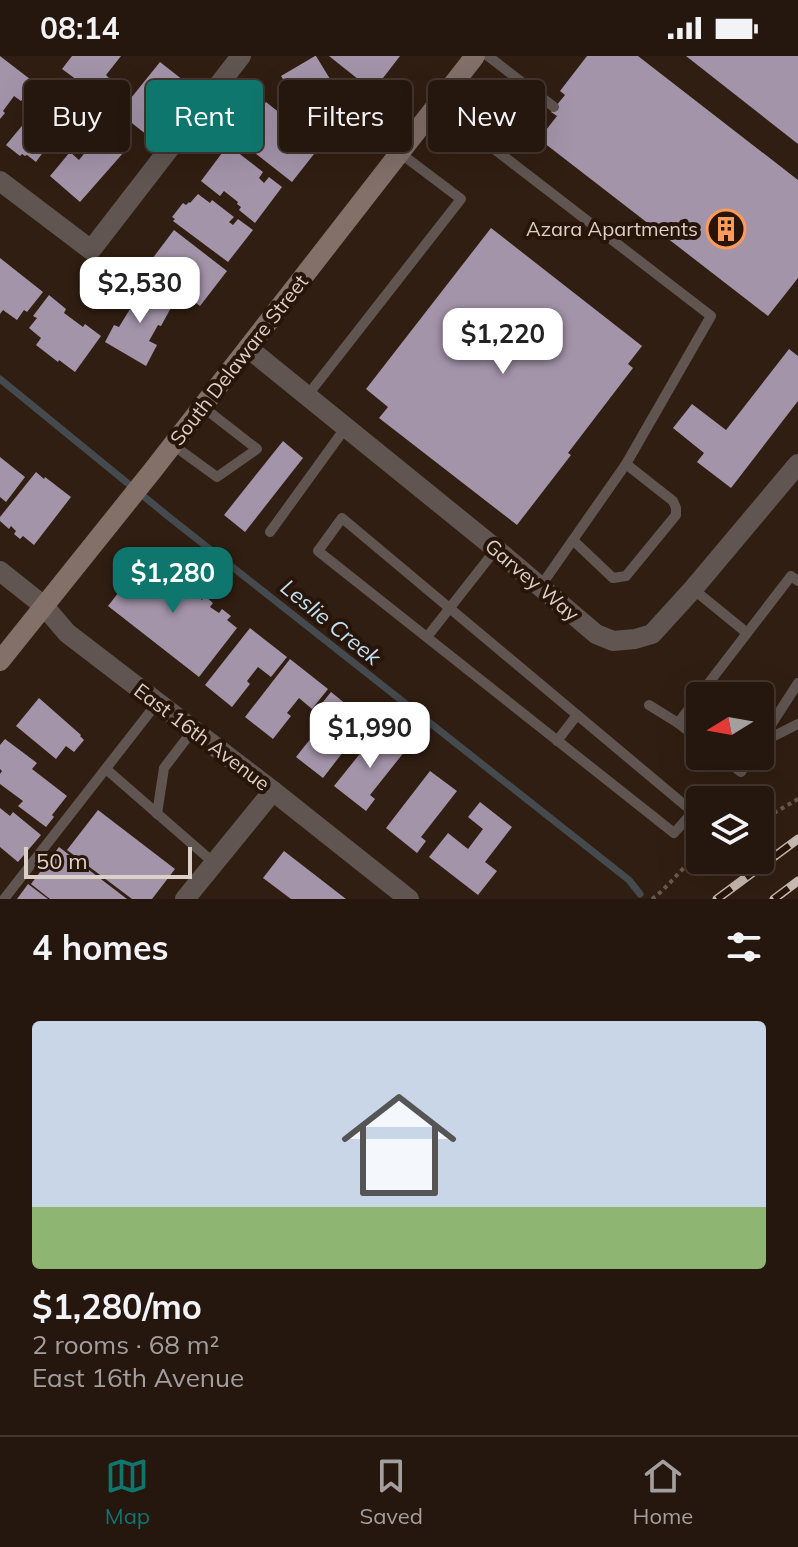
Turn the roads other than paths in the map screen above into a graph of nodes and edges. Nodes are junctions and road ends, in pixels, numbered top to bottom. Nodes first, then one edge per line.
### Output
1 (475, 56) edge
2 (488, 56) edge
3 (231, 60) edge
4 (456, 80) edge
5 (554, 107) dead end
6 (428, 117) edge
7 (498, 152) edge
8 (400, 153) junction
9 (0, 181) edge
10 (248, 348) junction
11 (307, 396) junction
12 (203, 407) junction
13 (346, 427) junction
14 (173, 445) junction
15 (626, 464) junction
16 (798, 464) edge
17 (270, 532) dead end
18 (573, 540) junction
19 (496, 549) junction
20 (0, 571) edge
21 (798, 581) edge
22 (540, 587) junction
23 (693, 589) junction
24 (44, 606) junction
25 (449, 608) junction
26 (747, 633) junction
27 (427, 637) junction
28 (0, 661) edge
29 (798, 683) edge
30 (157, 703) junction
31 (649, 705) dead end
32 (577, 715) junction
33 (774, 720) edge
34 (678, 723) junction
35 (798, 724) edge
36 (686, 729) edge
37 (193, 730) junction
38 (774, 735) edge
39 (557, 741) junction
40 (106, 769) junction
41 (273, 791) junction
42 (157, 814) junction
43 (214, 863) junction
44 (4, 899) edge
45 (185, 899) edge
46 (409, 899) edge

1 - 4 main road, South Delaware Street
2 - 5 lane
3 - 9 street
6 - 8 main road, South Delaware Street
7 - 15 lane
8 - 10 main road, South Delaware Street
8 - 11 lane
10 - 11 street, Garvey Way
10 - 12 main road, South Delaware Street
11 - 13 street, Garvey Way
12 - 14 main road, South Delaware Street
12 - 14 lane
13 - 17 lane
13 - 19 street, Garvey Way
14 - 24 main road, South Delaware Street
15 - 18 lane
15 - 18 lane
16 - 23 street, Garvey Way
18 - 22 lane
19 - 22 street, Garvey Way
19 - 25 lane
20 - 24 street, East 16th Avenue
21 - 26 lane
22 - 23 street, Garvey Way
23 - 26 lane
24 - 28 main road, South Delaware Street
24 - 30 street, East 16th Avenue
25 - 27 lane
25 - 27 lane
25 - 32 lane
26 - 34 lane
27 - 39 lane
29 - 33 lane
30 - 37 street, East 16th Avenue
30 - 40 lane
31 - 34 lane
32 - 39 lane
32 - 39 lane
34 - 36 lane
35 - 38 lane
37 - 41 street, East 16th Avenue
37 - 42 lane
40 - 42 lane
40 - 44 lane
41 - 43 street
41 - 46 street, East 16th Avenue
42 - 43 lane
43 - 45 street

